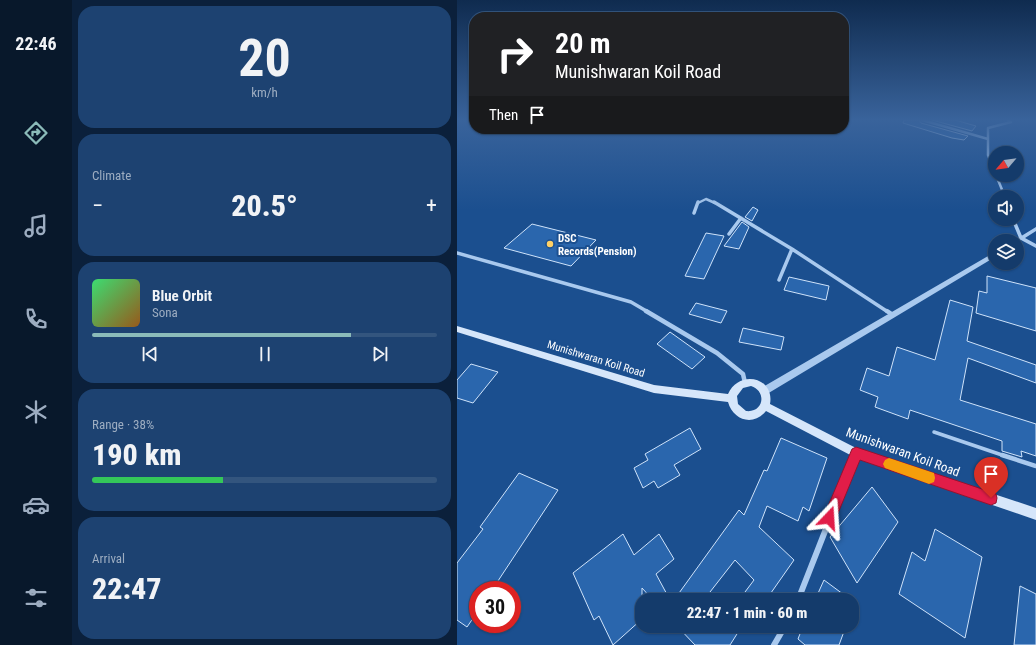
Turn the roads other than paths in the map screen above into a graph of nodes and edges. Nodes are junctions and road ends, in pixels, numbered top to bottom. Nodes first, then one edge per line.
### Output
1 (694, 213) dead end
2 (741, 218) junction
3 (1036, 229) edge
4 (729, 234) dead end
5 (1024, 237) edge
6 (1024, 242) edge
7 (1036, 246) edge
8 (792, 249) junction
9 (457, 253) edge
10 (988, 258) edge
11 (779, 280) dead end
12 (893, 316) junction
13 (457, 328) edge
14 (745, 383) junction
15 (764, 391) junction
16 (731, 398) junction
17 (765, 406) junction
18 (934, 432) dead end
19 (856, 453) junction
20 (1036, 466) edge
21 (1036, 514) edge
22 (801, 593) edge
23 (781, 633) edge
24 (775, 645) edge

1 - 2 street
2 - 4 street
2 - 8 street
3 - 5 street
6 - 7 street
8 - 11 street
8 - 12 street
9 - 14 street
10 - 12 street
12 - 15 street
13 - 16 main road, Munishwaran Koil Road
14 - 15 main road
14 - 16 main road
15 - 17 main road
16 - 17 main road
17 - 19 main road, Munishwaran Koil Road
18 - 20 lane
19 - 21 main road, Munishwaran Koil Road
19 - 22 street
23 - 24 street

